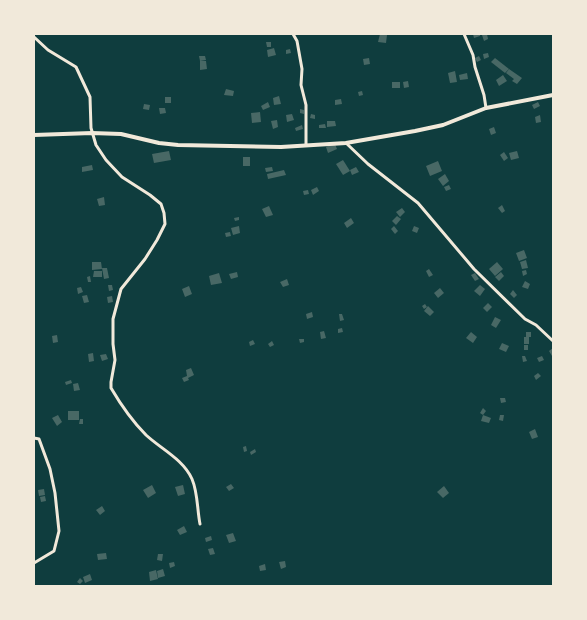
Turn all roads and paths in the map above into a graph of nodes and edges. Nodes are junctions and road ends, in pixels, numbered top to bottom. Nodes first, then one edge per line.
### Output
1 (293, 34) edge
2 (464, 34) edge
3 (34, 37) edge
4 (553, 95) edge
5 (486, 108) junction
6 (92, 133) junction
7 (34, 135) edge
8 (346, 143) junction
9 (306, 145) junction
10 (553, 341) edge
11 (34, 438) edge
12 (200, 524) dead end
13 (34, 563) edge

1 - 9 street
2 - 5 street
3 - 6 street
4 - 5 street
5 - 8 street
6 - 7 street
6 - 9 street
6 - 12 street
8 - 9 street
8 - 10 street
11 - 13 street

